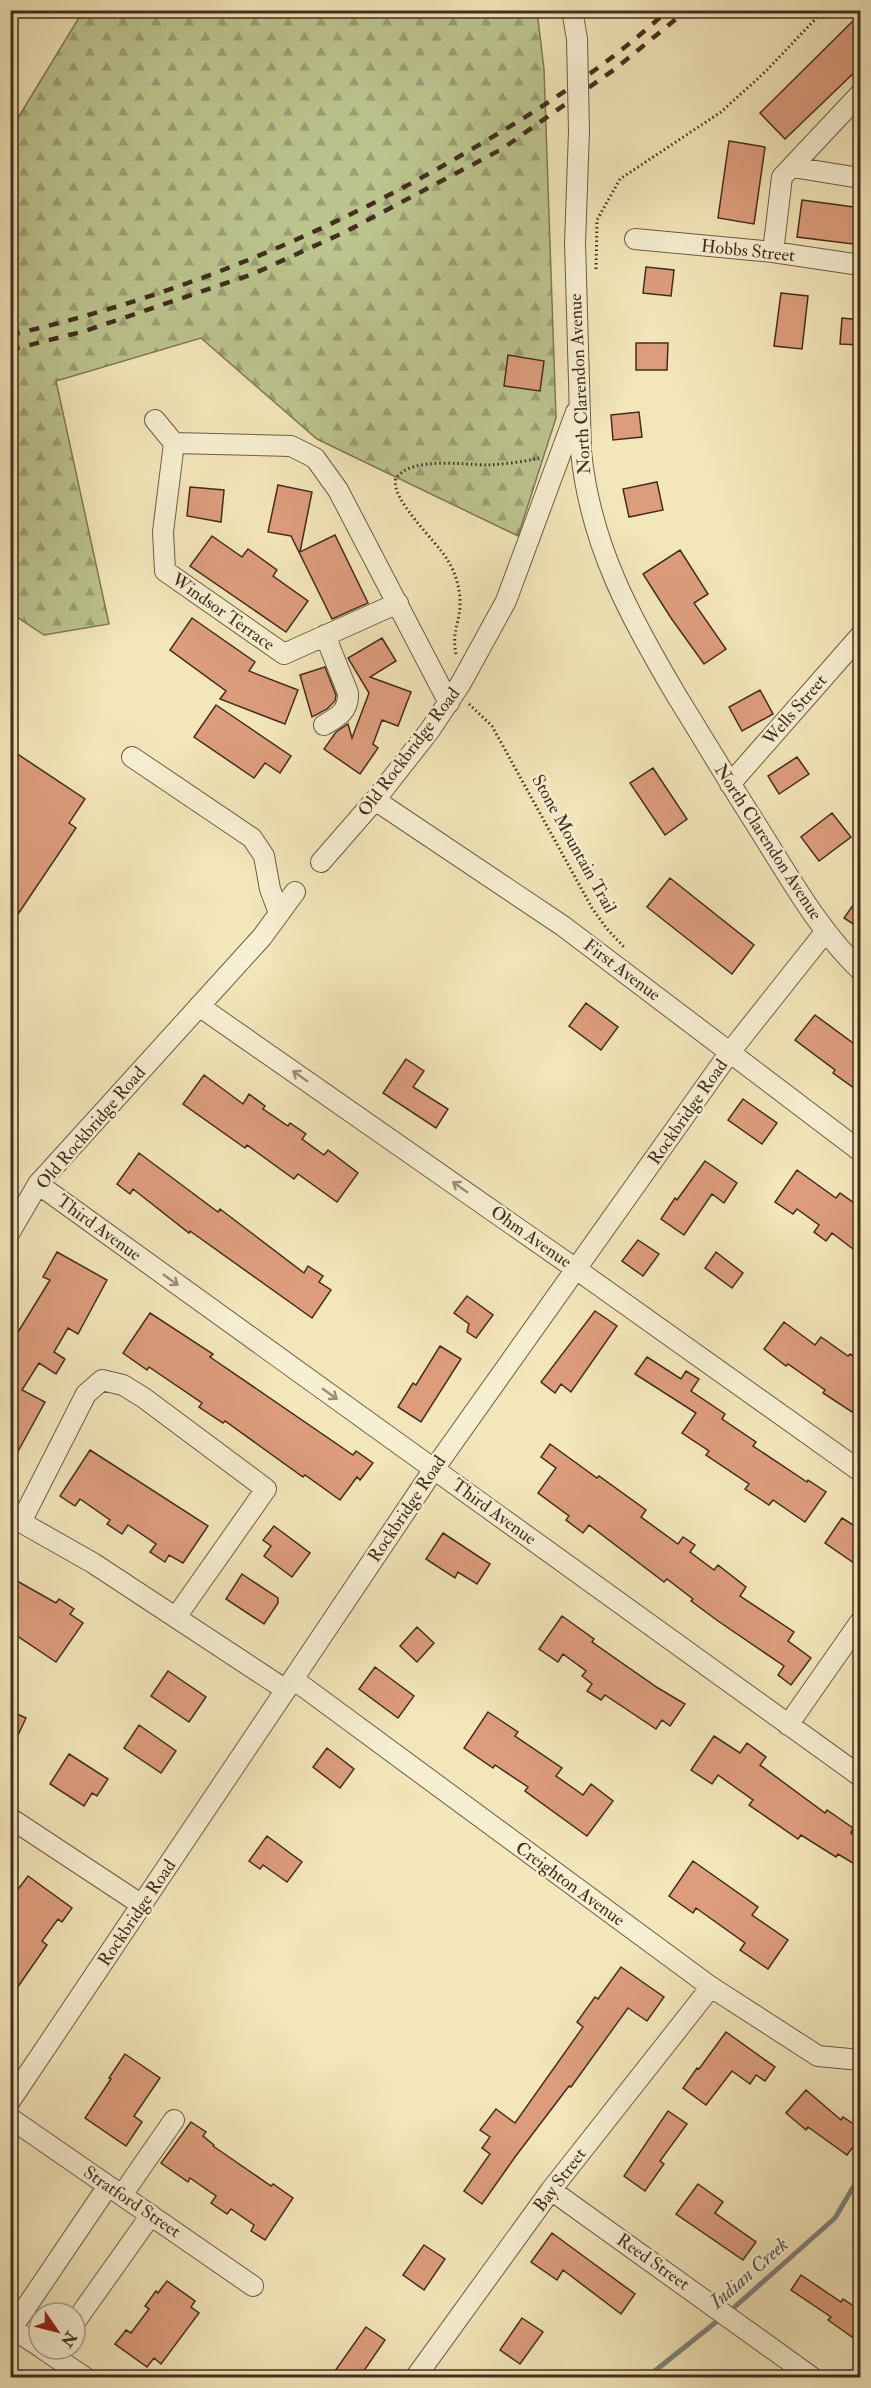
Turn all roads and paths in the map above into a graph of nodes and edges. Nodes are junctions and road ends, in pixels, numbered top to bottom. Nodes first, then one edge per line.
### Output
1 (572, 10) edge
2 (824, 10) edge
3 (861, 94) edge
4 (792, 167) junction
5 (861, 178) edge
6 (635, 239) dead end
7 (773, 252) junction
8 (861, 265) edge
9 (596, 276) dead end
10 (580, 401) junction
11 (155, 420) dead end
12 (174, 443) junction
13 (543, 456) dead end
14 (398, 603) junction
15 (325, 635) junction
16 (861, 636) edge
17 (458, 660) dead end
18 (455, 701) junction
19 (324, 725) dead end
20 (132, 757) dead end
21 (730, 784) junction
22 (375, 800) junction
23 (321, 862) dead end
24 (295, 892) dead end
25 (279, 914) junction
26 (826, 931) junction
27 (626, 949) dead end
28 (861, 970) edge
29 (199, 1006) junction
30 (730, 1052) junction
31 (861, 1151) edge
32 (38, 1184) junction
33 (10, 1232) edge
34 (576, 1269) junction
35 (434, 1468) junction
36 (861, 1471) edge
37 (16, 1518) edge
38 (176, 1617) junction
39 (861, 1622) edge
40 (289, 1685) junction
41 (788, 1725) junction
42 (861, 1776) edge
43 (14, 1827) edge
44 (142, 1905) junction
45 (711, 1987) junction
46 (861, 2060) edge
47 (10, 2102) edge
48 (10, 2118) edge
49 (174, 2120) dead end
50 (551, 2190) junction
51 (115, 2191) junction
52 (151, 2215) junction
53 (253, 2286) dead end
54 (87, 2305) edge
55 (11, 2328) edge
56 (27, 2338) edge
57 (63, 2361) edge
58 (86, 2378) edge
59 (415, 2378) edge
60 (813, 2378) edge

1 - 10 street, North Clarendon Avenue, bridge
2 - 9 path
3 - 4 street
4 - 5 street
4 - 7 street
6 - 7 street, Hobbs Street
7 - 8 street, Hobbs Street
10 - 18 street, Old Rockbridge Road
10 - 21 street, North Clarendon Avenue
11 - 12 street
12 - 14 street
12 - 15 street, Windsor Terrace
13 - 17 path
14 - 15 street, Windsor Terrace
14 - 18 street
15 - 19 street
16 - 21 street, Wells Street
18 - 22 street, Old Rockbridge Road
18 - 27 path, Stone Mountain Trail
20 - 25 street
21 - 26 street, North Clarendon Avenue
22 - 23 street, Old Rockbridge Road
22 - 30 street, First Avenue
24 - 25 street, Old Rockbridge Road
25 - 29 street, Old Rockbridge Road
26 - 28 street, North Clarendon Avenue
26 - 30 street, Rockbridge Road
29 - 32 street, Old Rockbridge Road
34 -> 29 street, Ohm Avenue
30 - 31 street, First Avenue
30 - 34 street, Rockbridge Road
32 - 33 street, Old Rockbridge Road
32 -> 35 street, Third Avenue
34 - 35 street, Rockbridge Road
34 - 36 street, Ohm Avenue
35 - 40 street, Rockbridge Road
35 - 41 street, Third Avenue
37 - 38 street, Creighton Avenue
37 - 38 street
38 - 40 street, Creighton Avenue
39 - 41 street
40 - 44 street, Rockbridge Road
40 - 45 street, Creighton Avenue
41 - 42 street, Third Avenue
43 - 44 street
44 - 47 street, Rockbridge Road
45 - 46 street, Creighton Avenue
45 - 50 street, Bay Street
48 - 51 street, Stratford Street
49 - 51 street
50 - 59 street, Bay Street
50 - 60 street, Reed Street
51 - 52 street, Stratford Street
51 - 55 street
52 - 53 street, Stratford Street
52 - 54 street
55 - 56 street
57 - 58 street

